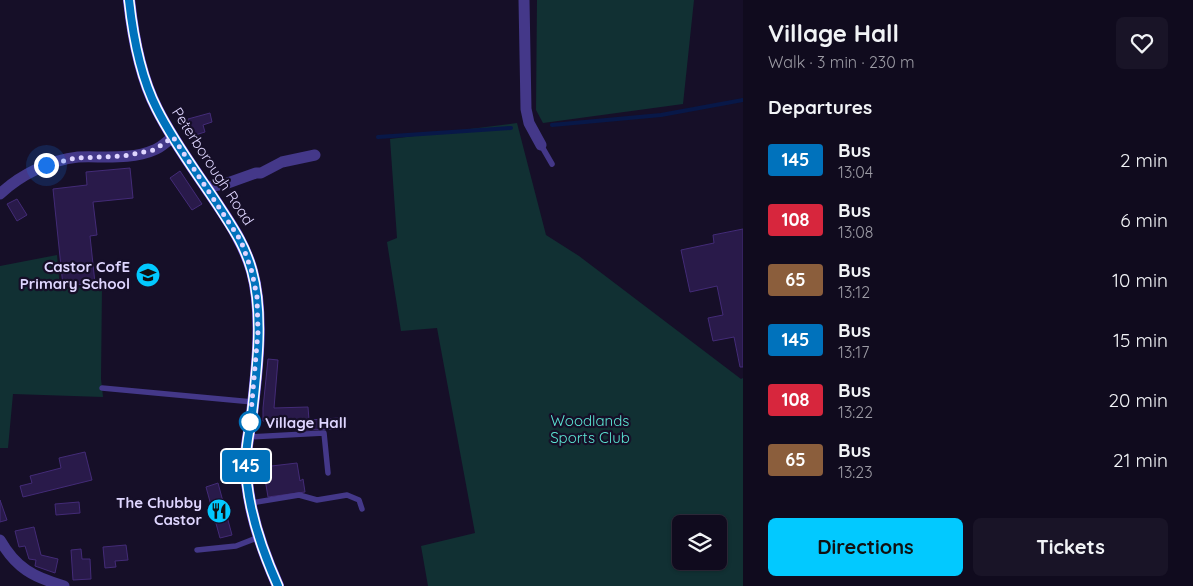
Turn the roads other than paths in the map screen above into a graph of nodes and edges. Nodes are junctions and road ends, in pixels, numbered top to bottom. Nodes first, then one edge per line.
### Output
1 (129, 0) edge
2 (524, 0) edge
3 (173, 137) junction
4 (541, 145) joint
5 (315, 155) dead end
6 (552, 164) dead end
7 (206, 187) junction
8 (0, 194) edge
9 (102, 388) dead end
10 (253, 402) junction
11 (248, 437) junction
12 (328, 473) dead end
13 (252, 503) junction
14 (362, 509) dead end
15 (259, 537) junction
16 (0, 540) edge
17 (197, 550) dead end
18 (64, 586) edge
19 (278, 586) edge

1 - 3 street, Peterborough Road
2 - 4 street
3 - 7 street, Peterborough Road
3 - 8 street
4 - 6 lane
5 - 7 street
7 - 10 street, Peterborough Road
9 - 10 lane
10 - 11 street, Peterborough Road
11 - 12 lane
11 - 13 street, Peterborough Road
13 - 14 lane
13 - 15 street, Peterborough Road
15 - 17 lane
15 - 19 street, Peterborough Road
16 - 18 street

